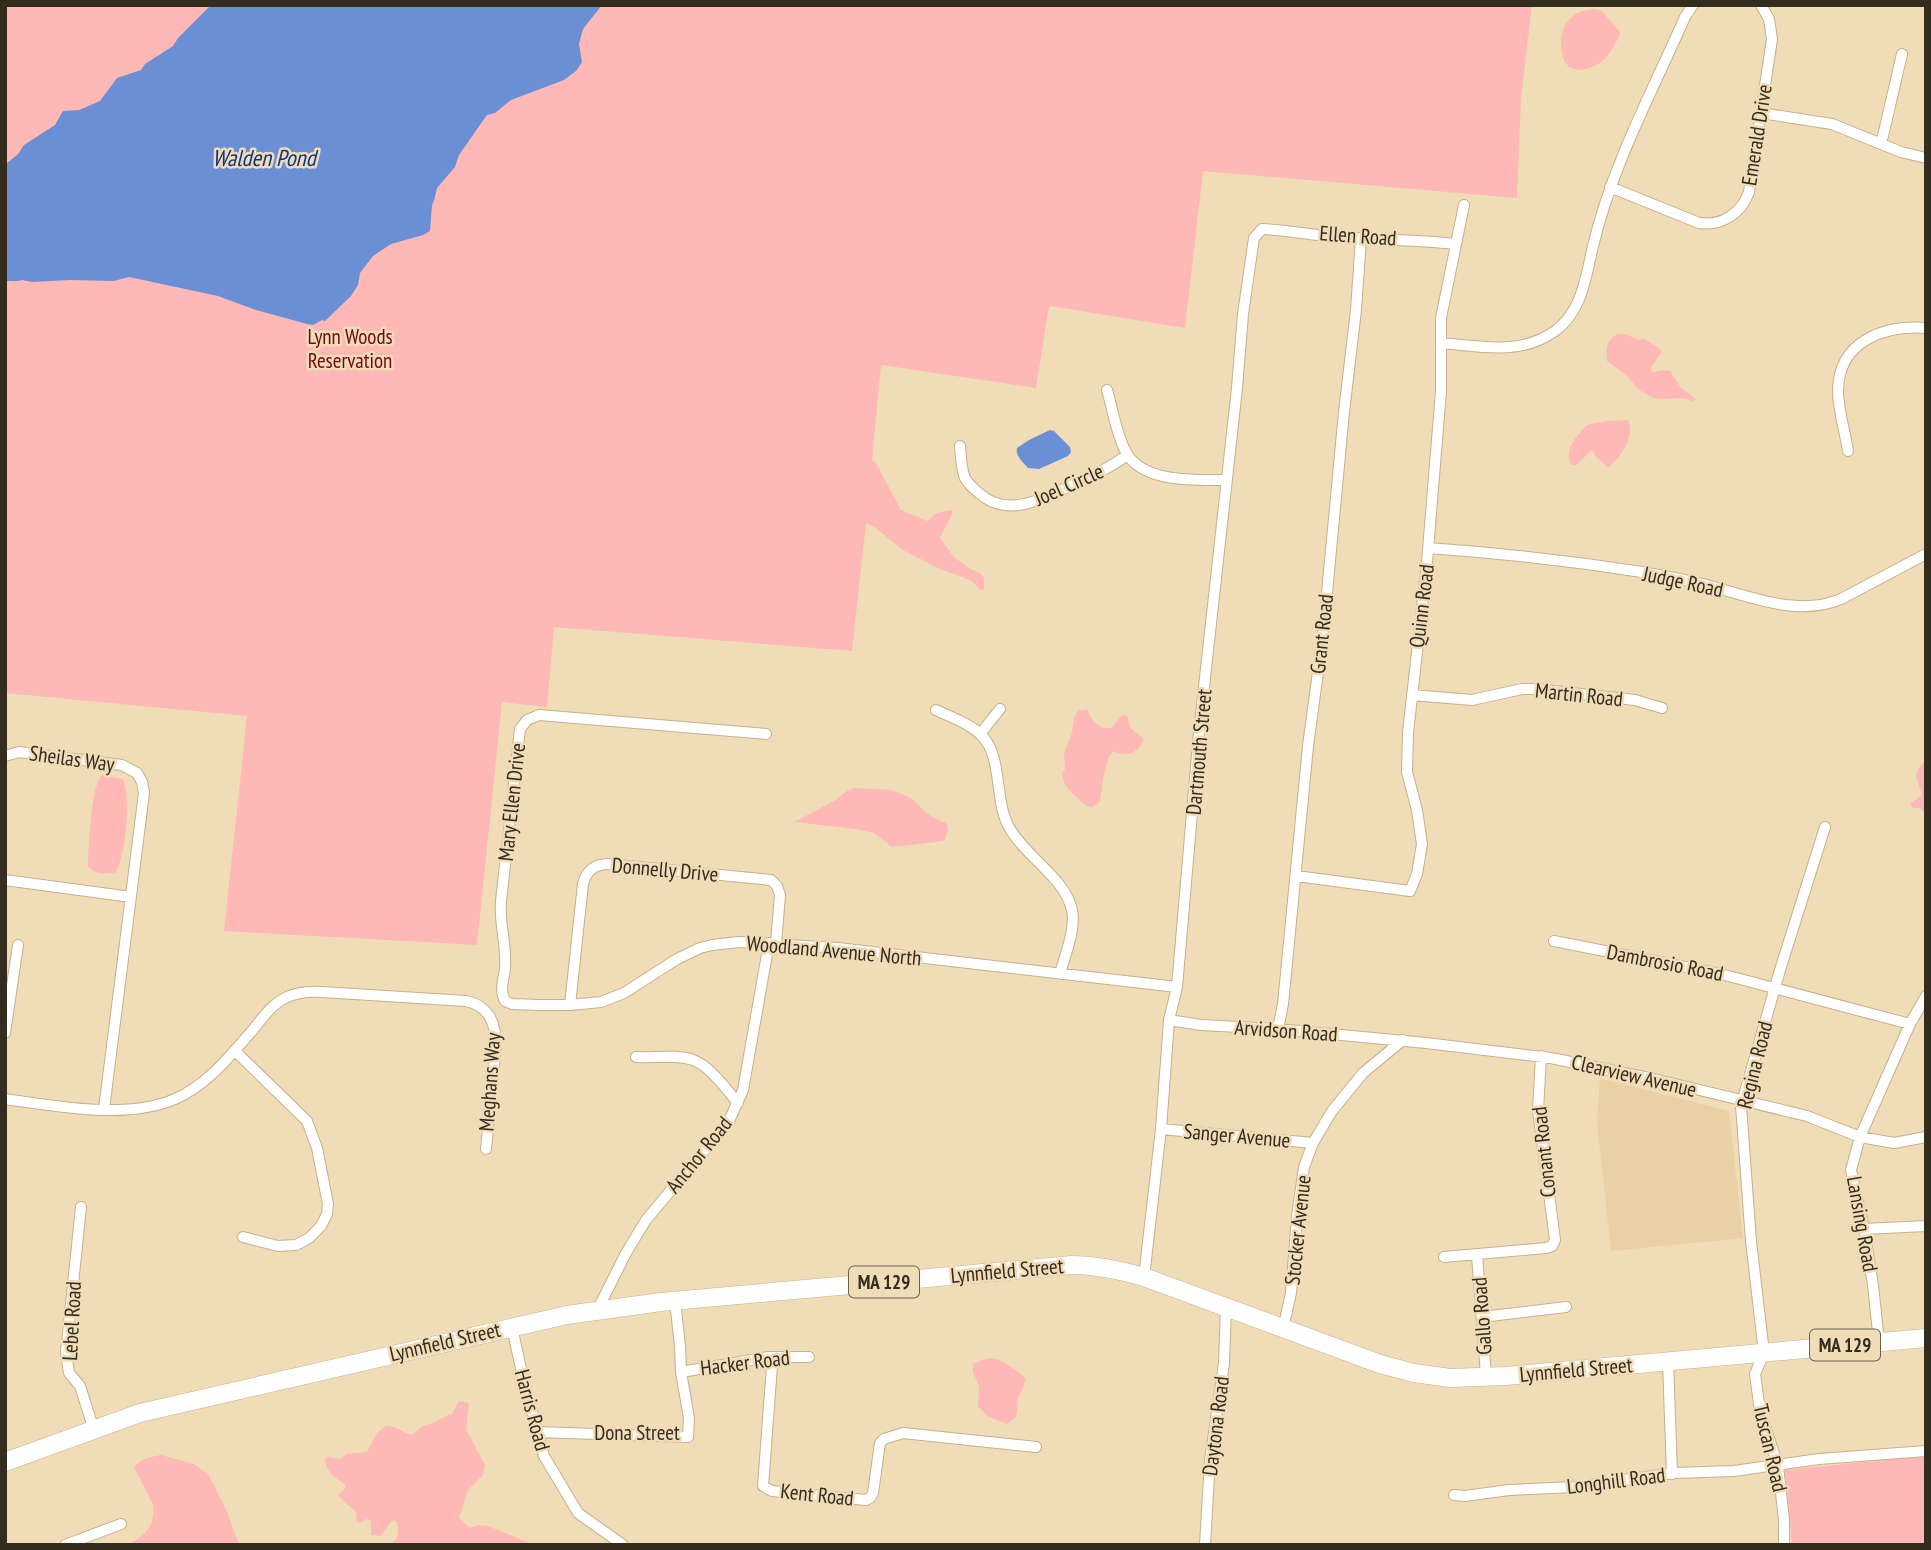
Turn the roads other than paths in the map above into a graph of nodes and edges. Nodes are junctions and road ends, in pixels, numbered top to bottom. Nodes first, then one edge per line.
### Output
1 (1693, 5) edge
2 (1761, 5) edge
3 (1902, 54) dead end
4 (1761, 113) junction
5 (1880, 143) junction
6 (1926, 158) edge
7 (1611, 187) junction
8 (1464, 205) dead end
9 (1262, 229) joint
10 (1361, 238) junction
11 (1455, 244) junction
12 (1926, 328) edge
13 (1441, 343) junction
14 (1107, 390) dead end
15 (960, 446) dead end
16 (1848, 451) dead end
17 (1127, 455) junction
18 (1226, 480) junction
19 (1428, 548) junction
20 (1926, 554) edge
21 (1412, 695) junction
22 (1662, 708) dead end
23 (1000, 709) dead end
24 (936, 710) dead end
25 (766, 734) dead end
26 (980, 734) junction
27 (5, 756) edge
28 (1825, 827) dead end
29 (1296, 876) junction
30 (5, 880) edge
31 (131, 897) junction
32 (1554, 942) dead end
33 (772, 943) junction
34 (18, 945) dead end
35 (1060, 974) junction
36 (1177, 987) junction
37 (1776, 987) junction
38 (1926, 996) edge
39 (505, 1000) joint
40 (570, 1005) junction
41 (1170, 1020) junction
42 (1910, 1024) junction
43 (1278, 1029) junction
44 (5, 1033) edge
45 (1403, 1041) junction
46 (235, 1051) junction
47 (1541, 1056) junction
48 (636, 1057) dead end
49 (5, 1099) edge
50 (1743, 1101) junction
51 (738, 1103) junction
52 (104, 1109) junction
53 (1161, 1129) junction
54 (1860, 1137) junction
55 (1926, 1137) edge
56 (1313, 1143) junction
57 (486, 1149) dead end
58 (81, 1207) dead end
59 (1926, 1226) edge
60 (1864, 1229) junction
61 (243, 1237) dead end
62 (1477, 1255) junction
63 (1444, 1256) dead end
64 (1144, 1278) junction
65 (675, 1301) junction
66 (1566, 1307) dead end
67 (1226, 1308) junction
68 (597, 1311) junction
69 (1482, 1317) junction
70 (512, 1327) junction
71 (1283, 1329) junction
72 (1926, 1338) edge
73 (1879, 1342) junction
74 (1764, 1353) junction
75 (769, 1357) junction
76 (809, 1357) dead end
77 (1668, 1362) junction
78 (681, 1372) junction
79 (1486, 1376) junction
80 (94, 1430) junction
81 (537, 1432) junction
82 (1036, 1447) dead end
83 (1926, 1451) edge
84 (5, 1462) edge
85 (1778, 1466) junction
86 (1672, 1474) junction
87 (1454, 1495) dead end
88 (121, 1524) dead end
89 (65, 1545) edge
90 (624, 1545) edge
91 (1205, 1545) edge
92 (1784, 1545) edge

1 - 7 street
2 - 4 street, Emerald Drive
3 - 5 street
4 - 5 street
4 - 7 street, Emerald Drive
5 - 6 street
7 - 13 street
8 - 11 street, Quinn Road
9 - 10 street, Ellen Road
9 - 18 street, Dartmouth Street
10 - 11 street, Ellen Road
10 - 29 street, Grant Road
11 - 13 street, Quinn Road
12 - 16 street
13 - 19 street, Quinn Road
14 - 17 street
15 - 17 street, Joel Circle
17 - 18 street
18 - 36 street, Dartmouth Street
19 - 20 street, Judge Road
19 - 21 street, Quinn Road
21 - 22 street, Martin Road
21 - 29 street, Quinn Road
23 - 26 street
24 - 26 street
25 - 39 street, Mary Ellen Drive
26 - 35 street
27 - 31 street, Sheilas Way
28 - 37 street, Regina Road
29 - 43 street, Grant Road
30 - 31 street
31 - 52 street, Sheilas Way
32 - 37 street, Dambrosio Road
33 - 35 street, Woodland Avenue North
33 - 40 street, Woodland Avenue North
33 - 40 street, Donnelly Drive
33 - 51 street, Anchor Road
34 - 44 street
35 - 36 street, Woodland Avenue North
36 - 41 street, Dartmouth Street
37 - 42 street, Dambrosio Road
37 - 50 street, Regina Road
38 - 42 street, Lansing Road
39 - 40 street, Woodland Avenue North
41 - 43 street, Arvidson Road
41 - 53 street, Dartmouth Street
42 - 54 street, Lansing Road
43 - 45 street, Arvidson Road
45 - 47 street, Clearview Avenue
45 - 56 street, Stocker Avenue
46 - 52 street
46 - 57 street, Meghans Way
46 - 61 street
47 - 50 street, Clearview Avenue
47 - 62 street, Conant Road
48 - 51 street
49 - 52 street
50 - 54 street, Clearview Avenue
50 - 74 street, Regina Road
51 - 68 street, Anchor Road
53 - 56 street, Sanger Avenue
53 - 64 street, Dartmouth Street
54 - 55 street, Clearview Avenue
54 - 60 street, Lansing Road
56 - 71 street, Stocker Avenue
58 - 80 street, Lebel Road
59 - 60 street
60 - 73 street, Lansing Road
62 - 63 street
62 - 69 street, Gallo Road
64 - 65 main road, Lynnfield Street / MA 129
64 - 67 main road, Lynnfield Street / MA 129
65 - 68 main road, Lynnfield Street / MA 129
65 - 78 street, Dona Street
66 - 69 street
67 - 71 main road, Lynnfield Street / MA 129
67 - 91 street, Daytona Road
68 - 70 main road, Lynnfield Street / MA 129
69 - 79 street, Gallo Road
70 - 80 main road, Lynnfield Street / MA 129
70 - 81 street, Harris Road
71 - 79 main road, Lynnfield Street / MA 129
72 - 73 main road, Lynnfield Street / MA 129
73 - 74 main road, Lynnfield Street / MA 129
74 - 77 main road, Lynnfield Street / MA 129
74 - 85 street, Tuscan Road
75 - 76 street, Hacker Road
75 - 78 street, Hacker Road
75 - 82 street, Kent Road
77 - 79 main road, Lynnfield Street / MA 129
77 - 86 street
78 - 81 street, Dona Street
80 - 84 main road, Lynnfield Street / MA 129
81 - 90 street, Harris Road
83 - 85 street, Longhill Road
85 - 86 street, Longhill Road
85 - 92 street, Tuscan Road
86 - 87 street, Longhill Road
88 - 89 street

